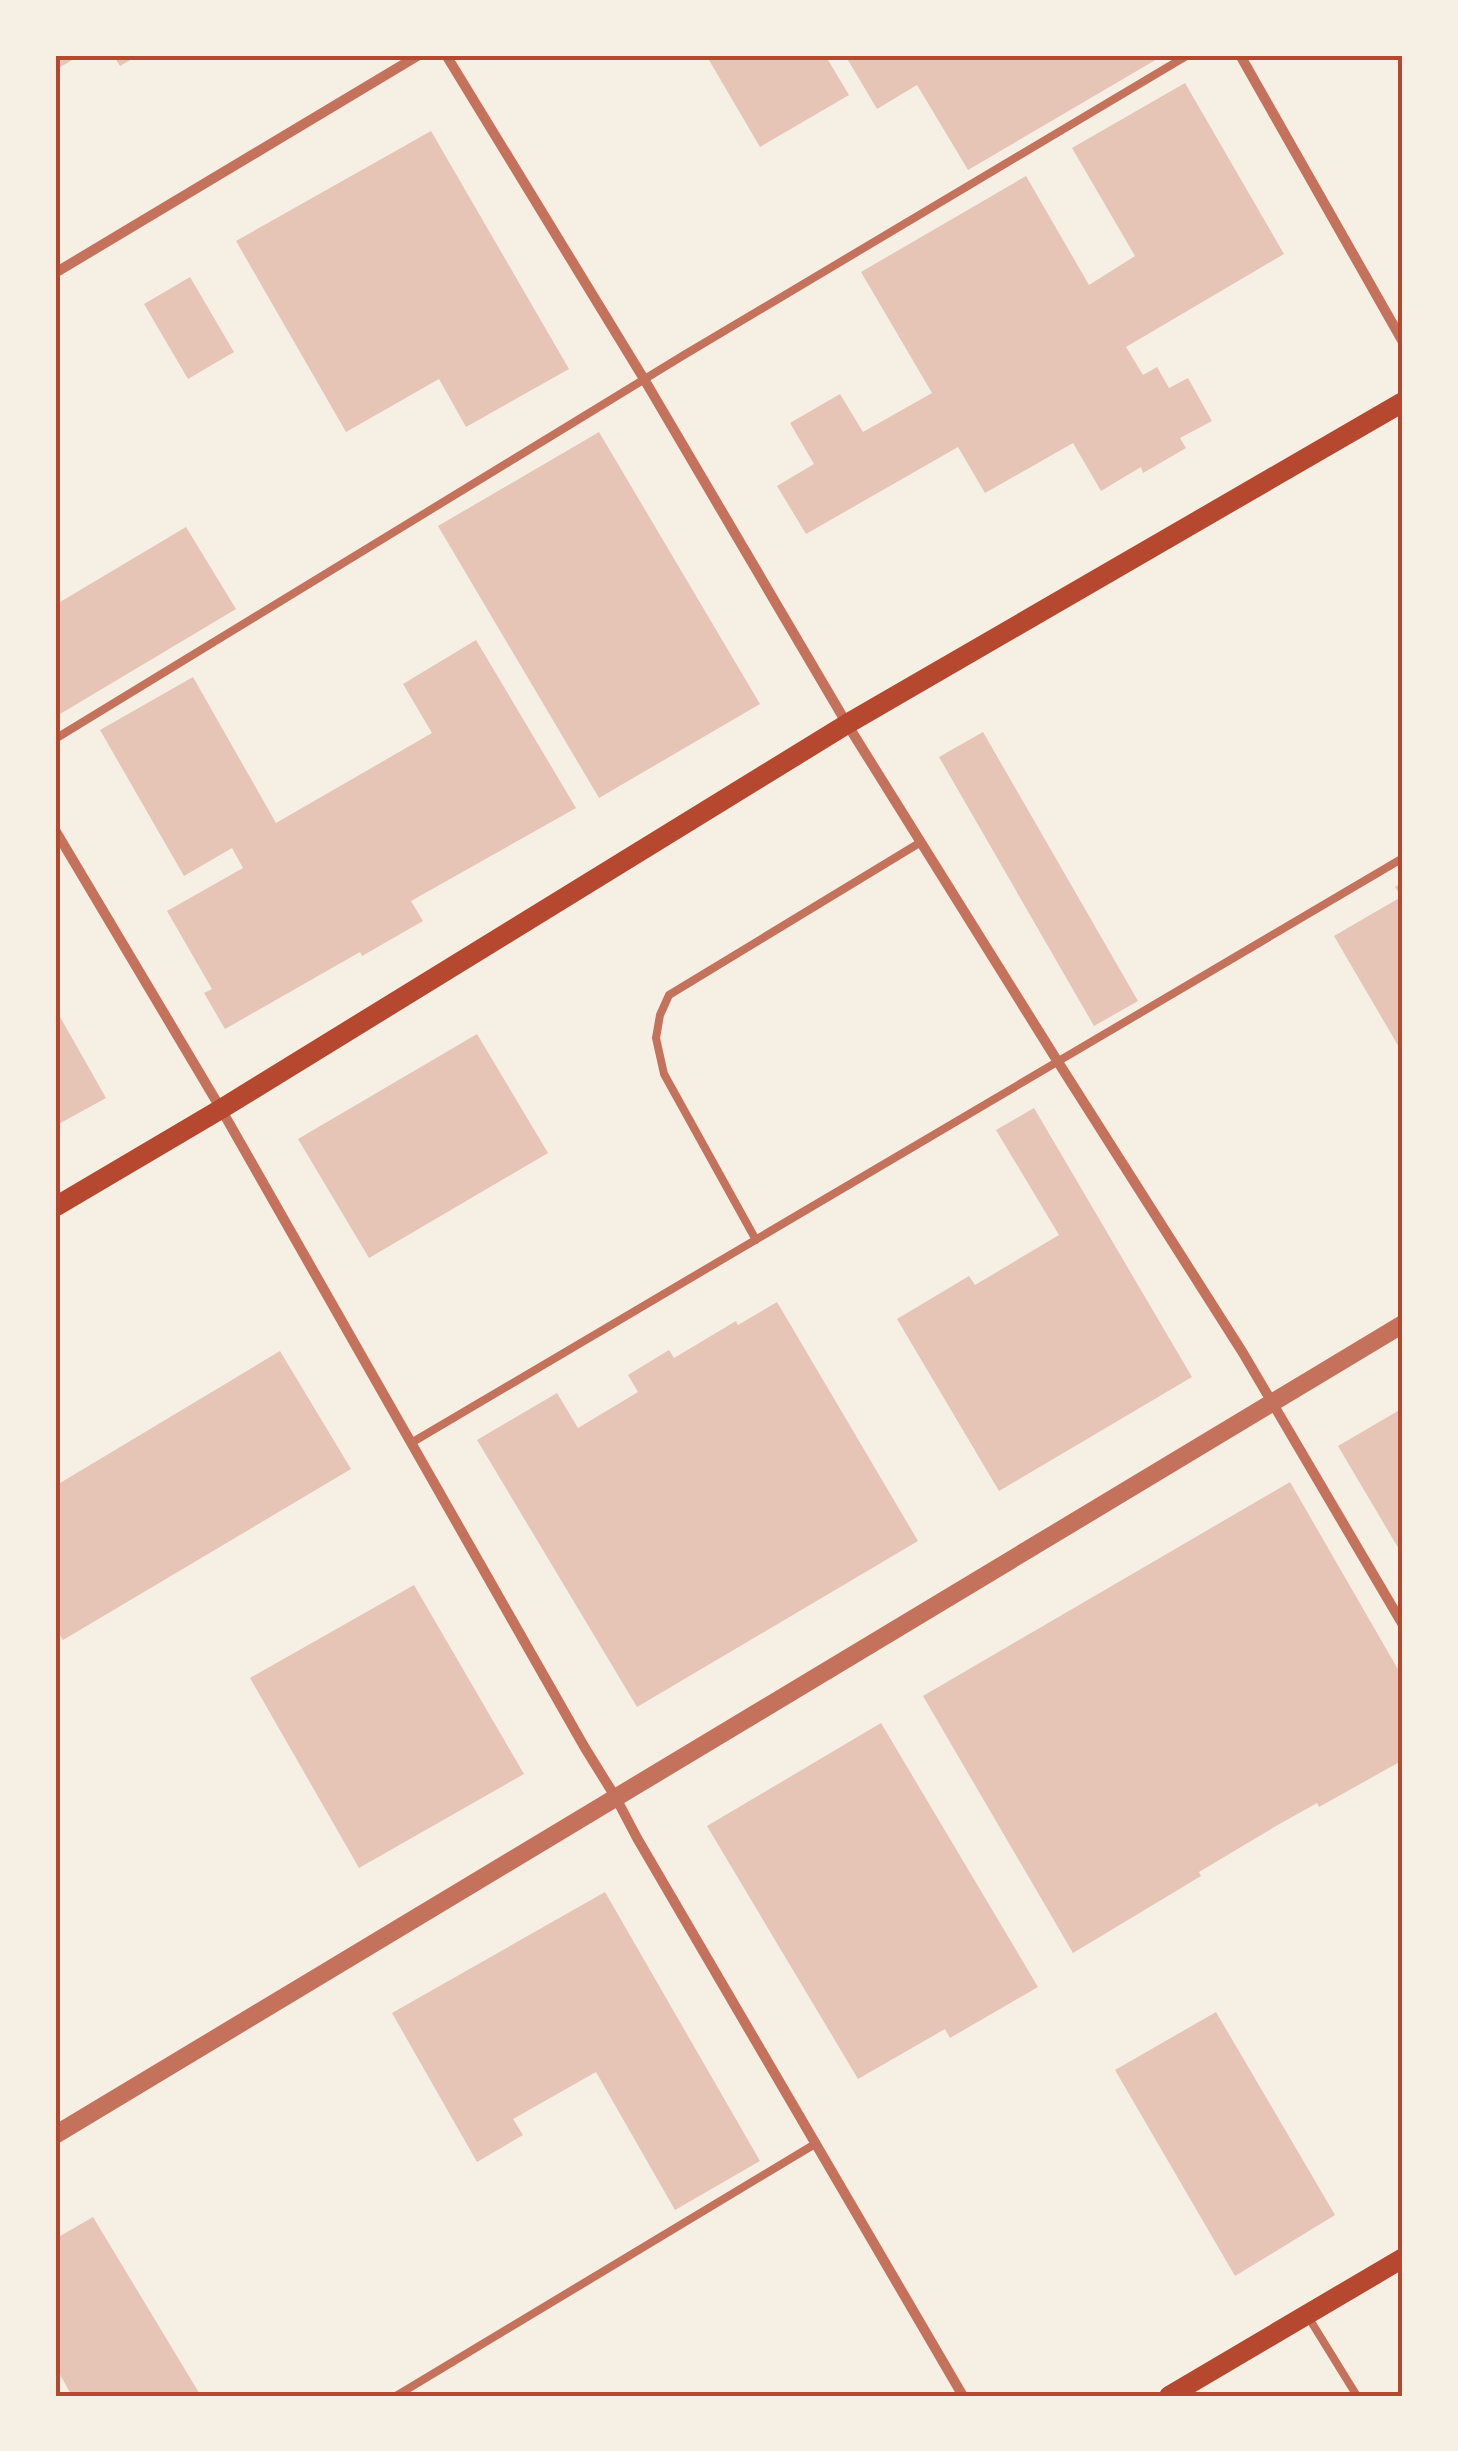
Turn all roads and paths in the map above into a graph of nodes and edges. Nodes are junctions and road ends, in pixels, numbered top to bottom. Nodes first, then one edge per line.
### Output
1 (419, 55) edge
2 (446, 55) edge
3 (1188, 55) edge
4 (1240, 55) edge
5 (55, 273) edge
6 (1403, 342) edge
7 (644, 379) junction
8 (1403, 402) edge
9 (848, 724) junction
10 (55, 738) edge
11 (55, 830) edge
12 (921, 842) junction
13 (1403, 858) edge
14 (1058, 1062) junction
15 (221, 1109) junction
16 (55, 1207) edge
17 (756, 1240) junction
18 (1403, 1324) edge
19 (1272, 1403) junction
20 (412, 1443) junction
21 (1403, 1625) edge
22 (616, 1798) junction
23 (55, 2135) edge
24 (816, 2144) junction
25 (1403, 2258) edge
26 (1307, 2315) junction
27 (396, 2396) edge
28 (964, 2396) edge
29 (1169, 2396) edge
30 (1357, 2396) edge

1 - 5 street
2 - 7 street
3 - 7 lane
4 - 6 street
7 - 9 street
7 - 10 lane
8 - 9 main road
9 - 12 street
9 - 15 main road
11 - 15 street
12 - 14 street
12 - 17 lane
13 - 14 lane
14 - 17 lane
14 - 19 street
15 - 16 main road
15 - 20 street
17 - 20 lane
18 - 19 street
19 - 21 street
19 - 22 street
20 - 22 street
22 - 23 street
22 - 24 street
24 - 27 lane
24 - 28 street
25 - 26 main road
26 - 29 main road
26 - 30 lane

